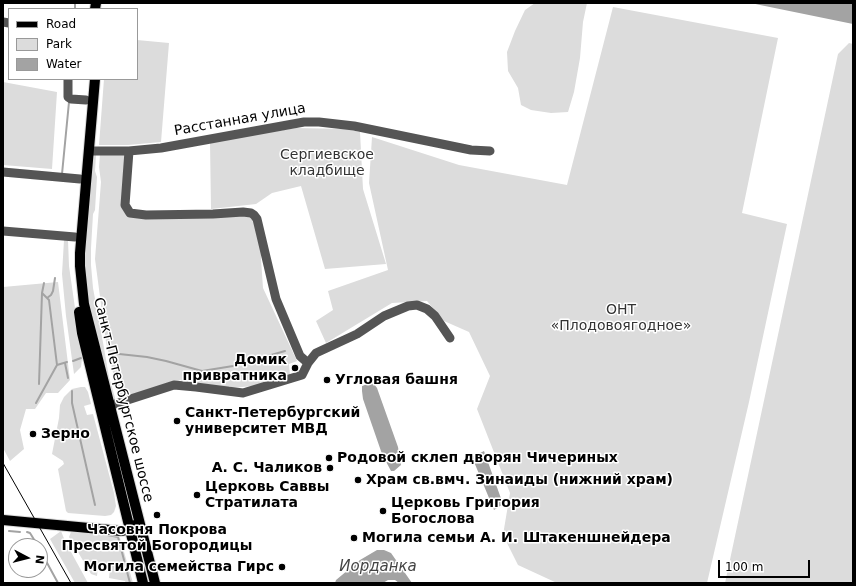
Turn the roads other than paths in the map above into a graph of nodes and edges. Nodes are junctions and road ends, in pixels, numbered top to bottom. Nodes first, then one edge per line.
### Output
1 (68, 80) edge
2 (88, 80) edge
3 (95, 80) edge
4 (86, 100) junction
5 (89, 151) junction
6 (490, 151) dead end
7 (129, 152) junction
8 (3, 172) edge
9 (80, 179) junction
10 (3, 231) edge
11 (75, 237) junction
12 (450, 338) dead end
13 (308, 363) junction
14 (109, 406) junction
15 (3, 513) edge
16 (3, 520) edge
17 (132, 525) junction
18 (143, 583) edge
19 (155, 583) edge

1 - 4 street
2 - 4 main road, Санкт-Петербургское шоссе
3 - 5 main road, Санкт-Петербургское шоссе
4 - 9 main road, Санкт-Петербургское шоссе
5 - 7 street, Расстанная улица
5 - 14 main road, Санкт-Петербургское шоссе
6 - 7 street, Расстанная улица
7 - 13 street
8 - 9 street
9 - 11 main road, Санкт-Петербургское шоссе
10 - 11 street
11 - 17 main road, Санкт-Петербургское шоссе
12 - 13 street
13 - 14 street
14 - 17 main road, Санкт-Петербургское шоссе
15 - 17 main road
16 - 17 main road
17 - 18 main road, Санкт-Петербургское шоссе
17 - 19 main road, Санкт-Петербургское шоссе

